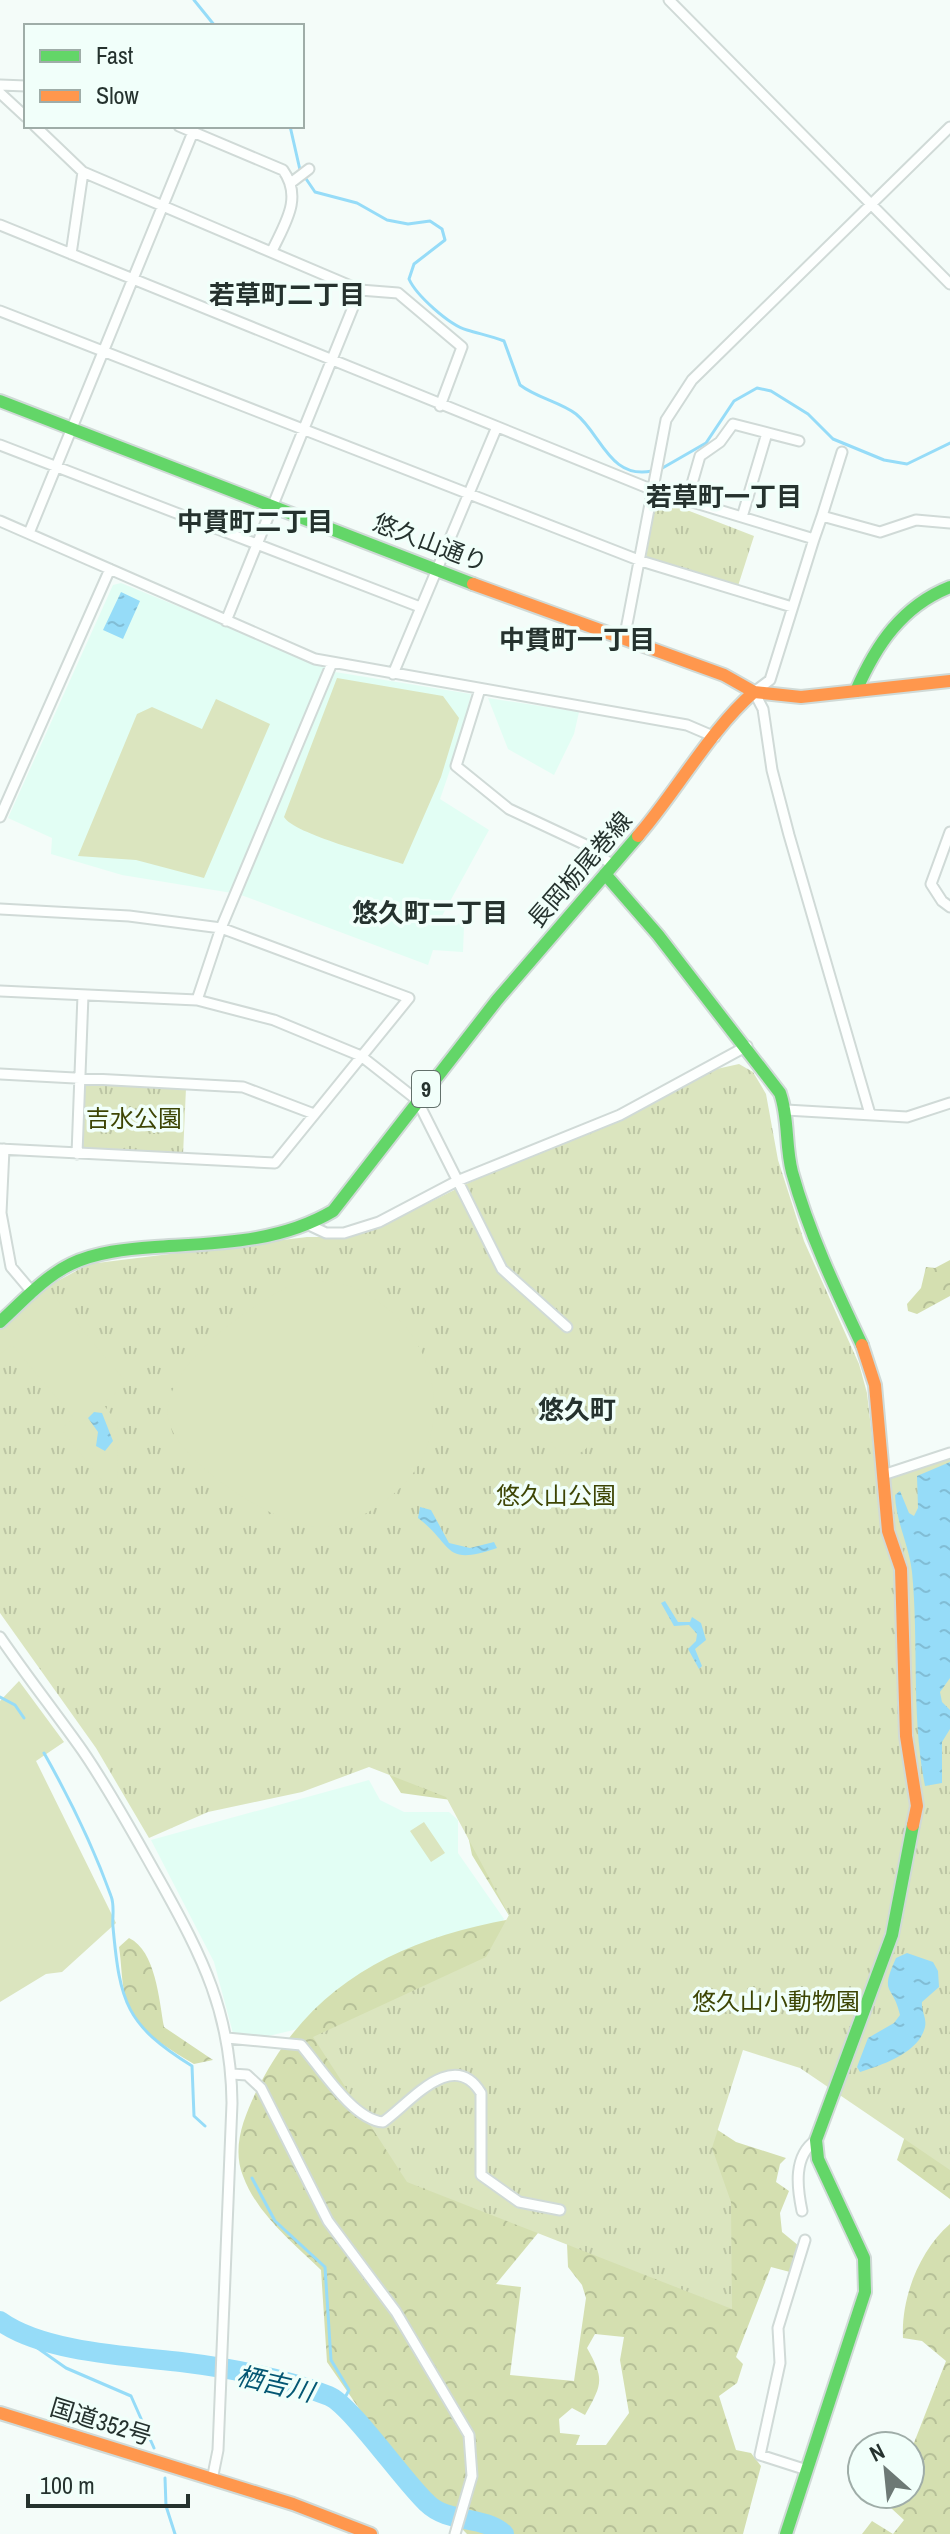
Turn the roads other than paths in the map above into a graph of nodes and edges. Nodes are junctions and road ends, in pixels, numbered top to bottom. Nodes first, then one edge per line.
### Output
1 (669, 0) edge
2 (0, 85) edge
3 (24, 86) edge
4 (0, 93) edge
5 (24, 115) edge
6 (950, 127) edge
7 (37, 128) edge
8 (184, 128) edge
9 (193, 132) junction
10 (309, 169) dead end
11 (83, 172) junction
12 (292, 182) junction
13 (162, 203) junction
14 (871, 206) junction
15 (0, 225) edge
16 (272, 251) junction
17 (71, 254) junction
18 (131, 278) junction
19 (950, 284) edge
20 (360, 290) junction
21 (0, 311) edge
22 (102, 350) junction
23 (332, 360) junction
24 (0, 401) edge
25 (440, 406) junction
26 (70, 428) junction
27 (496, 429) junction
28 (306, 431) junction
29 (767, 433) junction
30 (799, 441) dead end
31 (0, 445) edge
32 (842, 452) dead end
33 (55, 467) junction
34 (653, 485) junction
35 (469, 493) junction
36 (687, 501) junction
37 (273, 506) junction
38 (822, 516) junction
39 (742, 517) junction
40 (0, 521) edge
41 (950, 523) edge
42 (29, 533) junction
43 (814, 539) junction
44 (257, 545) junction
45 (641, 561) junction
46 (110, 569) junction
47 (437, 569) junction
48 (950, 587) edge
49 (420, 607) junction
50 (792, 607) junction
51 (226, 621) junction
52 (624, 640) junction
53 (332, 663) junction
54 (393, 674) junction
55 (950, 681) edge
56 (480, 689) junction
57 (856, 691) junction
58 (754, 692) junction
59 (715, 737) junction
60 (0, 817) edge
61 (950, 832) edge
62 (608, 869) junction
63 (950, 907) edge
64 (0, 909) edge
65 (221, 928) junction
66 (0, 991) edge
67 (83, 995) junction
68 (197, 1000) junction
69 (747, 1046) junction
70 (361, 1056) junction
71 (0, 1074) edge
72 (82, 1079) junction
73 (417, 1100) junction
74 (950, 1103) edge
75 (786, 1110) junction
76 (314, 1114) junction
77 (870, 1114) junction
78 (2, 1149) edge
79 (77, 1154) junction
80 (457, 1181) junction
81 (311, 1226) junction
82 (33, 1293) junction
83 (0, 1322) edge
84 (567, 1327) dead end
85 (950, 1453) edge
86 (886, 1474) junction
87 (0, 1637) edge
88 (227, 2038) junction
89 (232, 2074) junction
90 (816, 2140) junction
91 (560, 2210) dead end
92 (802, 2211) dead end
93 (805, 2240) dead end
94 (0, 2413) edge
95 (807, 2470) junction
96 (212, 2480) junction
97 (455, 2531) edge
98 (366, 2533) edge
99 (786, 2534) edge

1 - 14 street
2 - 3 street
4 - 5 street
6 - 14 street
7 - 11 street
8 - 9 street
9 - 12 street
9 - 13 street
10 - 12 street
11 - 13 street
11 - 17 street
12 - 16 street
13 - 16 street
13 - 18 street
14 - 19 street
14 - 34 street
15 - 17 street
16 - 20 street
17 - 18 street
18 - 22 street
18 - 23 street
20 - 23 street
20 - 25 street
21 - 22 street
22 - 26 street
22 - 28 street
23 - 25 street
23 - 28 street
24 - 26 main road, 悠久山通り
25 - 27 street
26 - 33 street
26 - 37 main road, 悠久山通り
27 - 34 street
27 - 35 street
28 - 35 street
28 - 37 street
29 - 30 street
29 - 36 street
29 - 39 street
31 - 33 street
32 - 38 street
33 - 42 street
33 - 44 street
34 - 36 street
34 - 45 street
35 - 45 street
35 - 47 street
36 - 39 street
37 - 44 street
37 - 47 main road, 悠久山通り
38 - 41 street
38 - 43 street
39 - 43 street
40 - 42 street
42 - 46 street
43 - 50 street
44 - 49 street
44 - 51 street
45 - 50 street
45 - 52 street
46 - 51 street
46 - 60 street
47 - 49 street
47 - 52 main road, 悠久山通り
48 - 57 main road
49 - 54 street
50 - 58 street
51 - 53 street
52 - 58 main road, 悠久山通り
53 - 54 street
53 - 65 street
54 - 56 street
55 - 57 main road
56 - 59 street
56 - 62 street
57 - 58 main road
58 - 59 main road, 長岡栃尾巻線 / 9
58 - 77 street
59 - 62 main road, 長岡栃尾巻線 / 9
61 - 63 street
62 - 69 main road
62 - 73 main road, 長岡栃尾巻線 / 9
64 - 65 street
65 - 68 street
65 - 70 street
66 - 67 street
67 - 68 street
67 - 72 street
68 - 70 street
69 - 75 main road
69 - 80 street
70 - 73 street
70 - 76 street
71 - 72 street
72 - 76 street
72 - 79 street
73 - 80 street
73 - 81 main road, 長岡栃尾巻線 / 9
74 - 77 street
75 - 77 street
75 - 86 main road
76 - 79 street
78 - 79 street
78 - 82 street
80 - 81 street
80 - 84 street
81 - 82 main road, 長岡栃尾巻線 / 9
82 - 83 main road, 長岡栃尾巻線 / 9
85 - 86 street
86 - 90 main road
87 - 88 street
88 - 89 street
88 - 91 street
89 - 96 street
89 - 97 street
90 - 92 street
90 - 95 main road
93 - 95 street
94 - 96 main road, 国道352号
95 - 99 main road
96 - 98 main road, 国道352号

